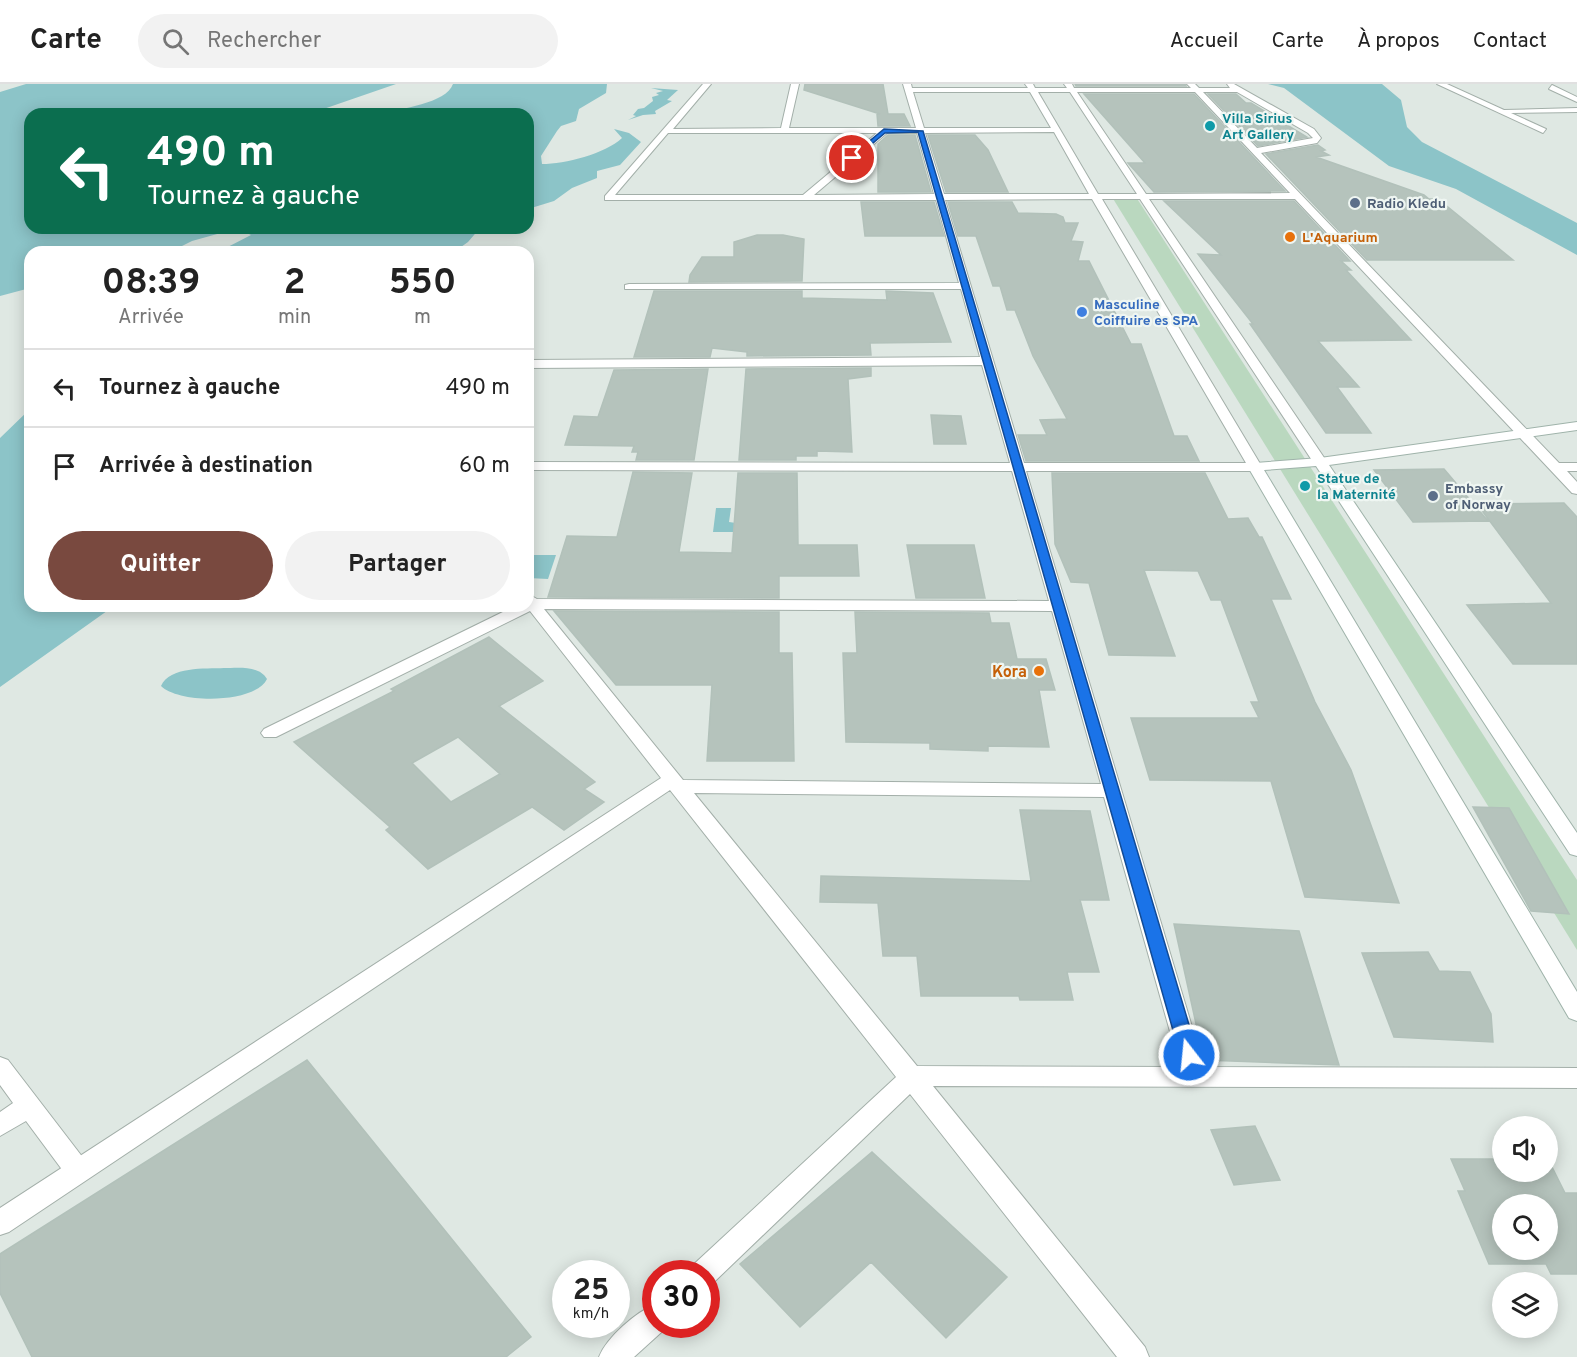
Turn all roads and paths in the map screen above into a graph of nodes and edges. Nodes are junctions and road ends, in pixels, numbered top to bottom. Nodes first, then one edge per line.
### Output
1 (707, 84) edge
2 (795, 84) edge
3 (1228, 84) edge
4 (1442, 84) edge
5 (908, 87) edge
6 (1031, 87) edge
7 (1070, 87) edge
8 (1194, 87) edge
9 (1552, 87) dead end
10 (1239, 90) junction
11 (1577, 99) edge
12 (1577, 110) edge
13 (1499, 111) junction
14 (1056, 130) junction
15 (664, 131) junction
16 (784, 131) junction
17 (884, 131) junction
18 (920, 131) junction
19 (1543, 131) dead end
20 (1256, 151) junction
21 (1298, 196) junction
22 (942, 197) junction
23 (1095, 197) junction
24 (1143, 197) junction
25 (805, 198) junction
26 (967, 286) junction
27 (629, 287) dead end
28 (989, 361) junction
29 (534, 364) edge
30 (1577, 426) edge
31 (1524, 434) junction
32 (1320, 462) junction
33 (534, 466) edge
34 (1019, 466) junction
35 (1255, 467) junction
36 (1555, 467) junction
37 (1577, 467) edge
38 (1577, 490) edge
39 (534, 602) edge
40 (1059, 606) junction
41 (534, 607) edge
42 (510, 612) edge
43 (270, 733) dead end
44 (677, 782) junction
45 (1113, 791) junction
46 (1577, 849) edge
47 (1577, 1012) edge
48 (0, 1067) edge
49 (913, 1076) junction
50 (1195, 1077) junction
51 (1577, 1078) edge
52 (29, 1106) junction
53 (0, 1125) edge
54 (78, 1171) junction
55 (0, 1223) edge
56 (717, 1260) edge
57 (642, 1331) edge
58 (613, 1357) edge
59 (1136, 1357) edge

1 - 15 street
2 - 16 street
3 - 10 street
4 - 13 street
5 - 6 street
5 - 18 street
6 - 7 street
6 - 14 street
7 - 8 street
7 - 24 street
8 - 10 street
8 - 20 street
9 - 11 street
10 - 20 street
12 - 13 street
13 - 19 street
14 - 18 street
14 - 23 street
15 - 16 street
15 - 25 street
16 - 17 street
17 - 18 street
17 - 25 street
18 - 22 street
20 - 21 street
21 - 24 street
21 - 31 street
22 - 23 street
22 - 25 street
22 - 26 street
23 - 24 street
23 - 35 street
24 - 32 street
26 - 27 street
26 - 28 street
28 - 29 street
28 - 34 street
30 - 31 street
31 - 32 street
31 - 36 street
32 - 35 street
32 - 46 street
33 - 34 street
34 - 35 street
34 - 40 street
35 - 47 street
36 - 37 street
36 - 38 street
39 - 40 street
40 - 45 street
41 - 44 street
42 - 43 street
44 - 45 street
44 - 49 street
44 - 54 street
45 - 50 street
48 - 52 street
49 - 50 street
49 - 56 street
49 - 59 street
50 - 51 street
52 - 53 street
52 - 54 street
54 - 55 street
57 - 58 street

